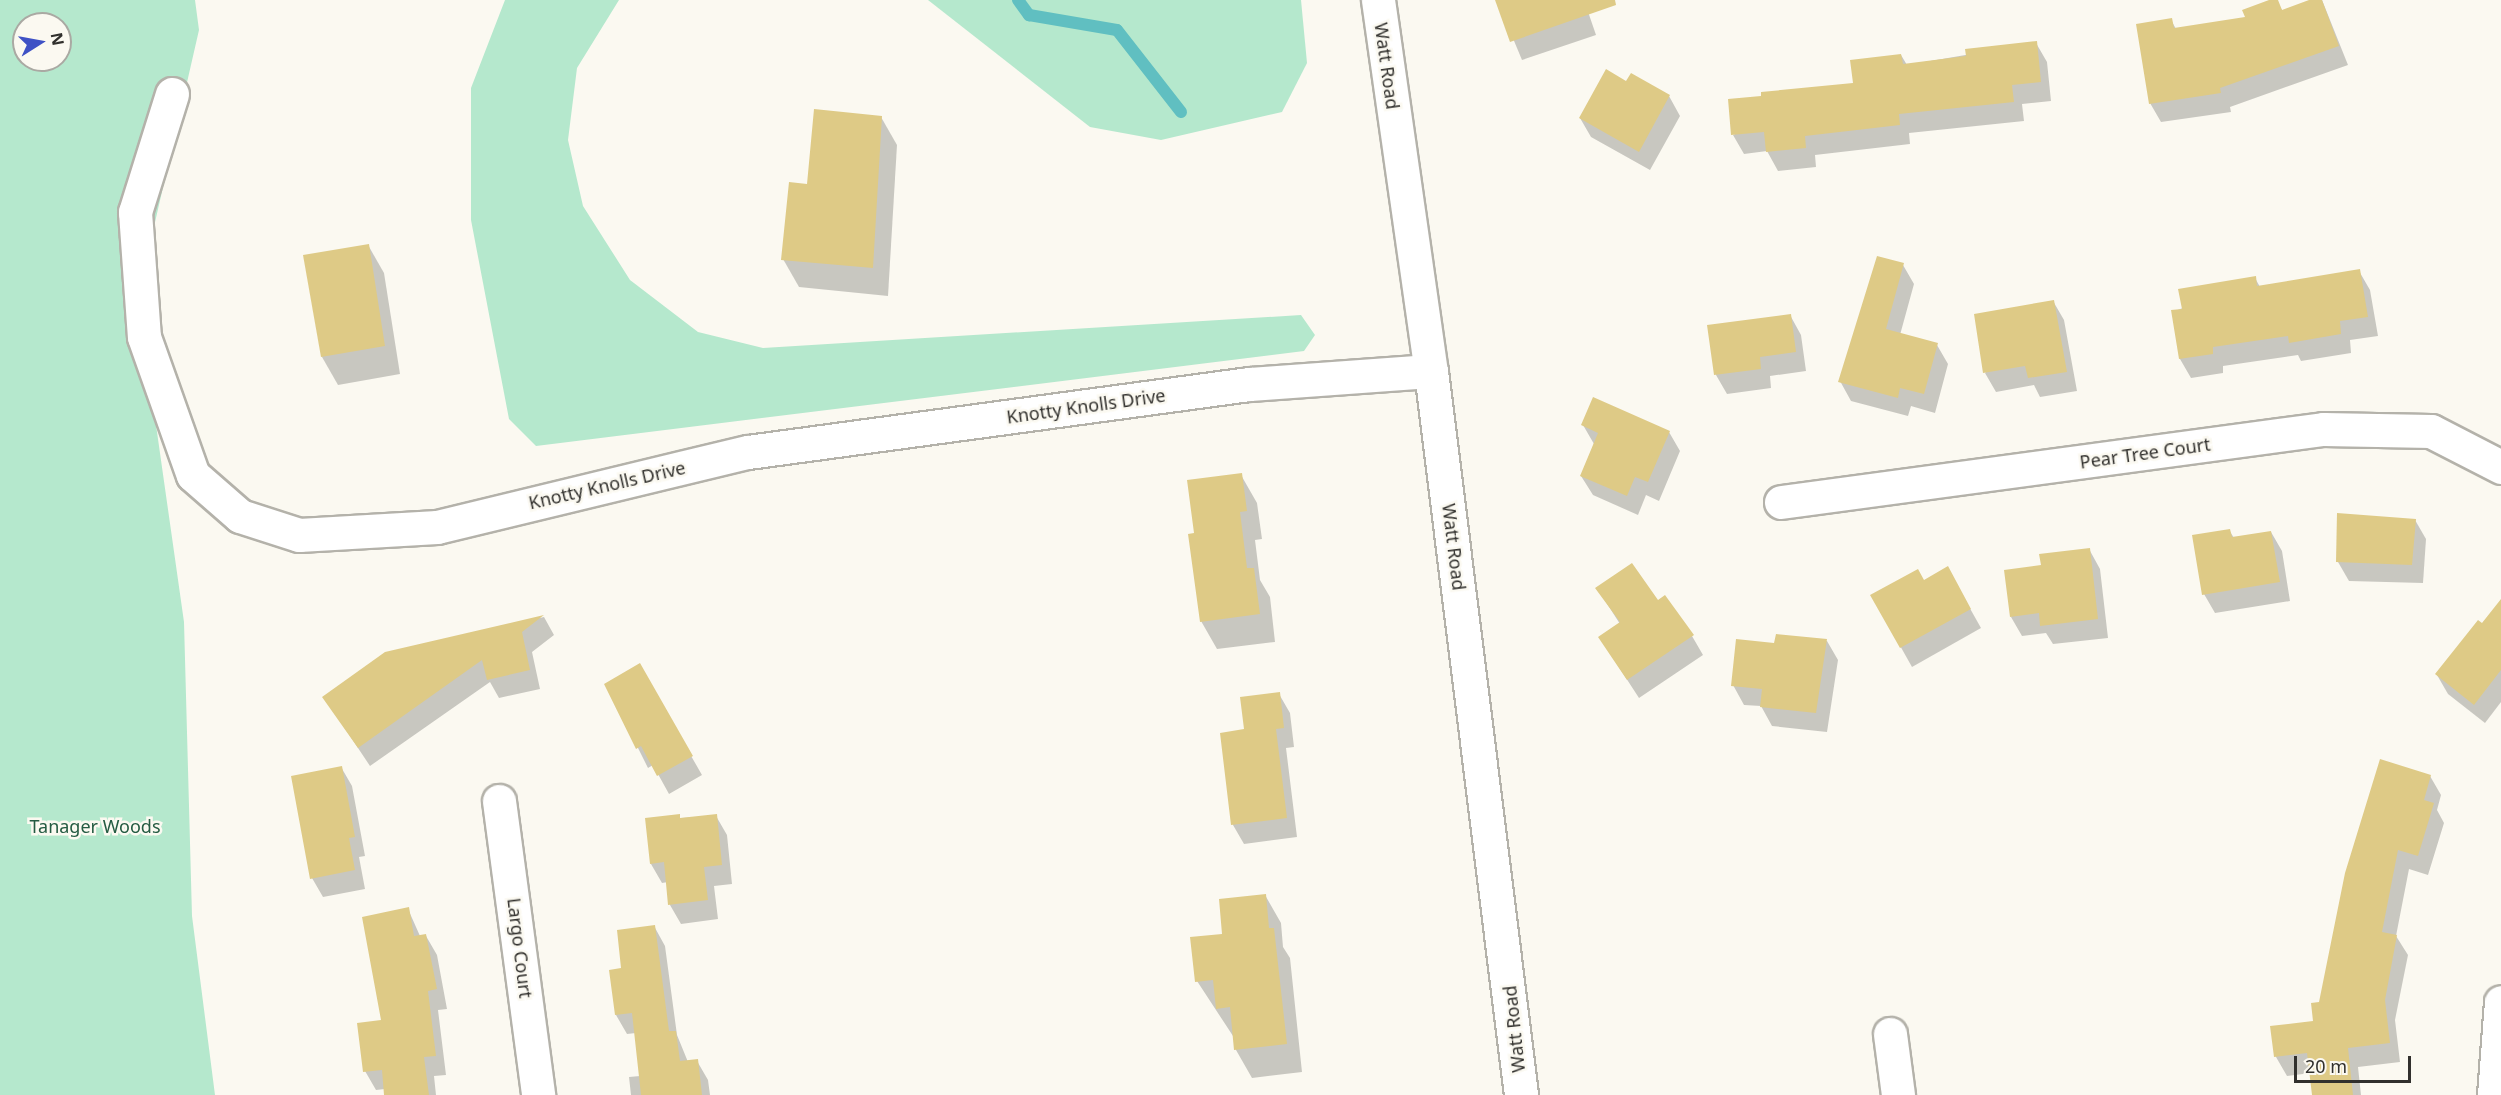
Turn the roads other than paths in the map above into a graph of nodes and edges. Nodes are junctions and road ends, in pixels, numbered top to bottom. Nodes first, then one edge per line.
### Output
1 (1378, 0) edge
2 (172, 94) dead end
3 (1431, 371) junction
4 (2501, 467) edge
5 (1781, 502) dead end
6 (499, 801) dead end
7 (2501, 1002) edge
8 (1890, 1034) dead end
9 (538, 1095) edge
10 (1521, 1095) edge
11 (1898, 1095) edge
12 (2494, 1095) edge

1 - 3 street, Watt Road
2 - 3 street, Knotty Knolls Drive
3 - 10 street, Watt Road
4 - 5 street, Pear Tree Court
6 - 9 street, Largo Court
7 - 12 street
8 - 11 street

